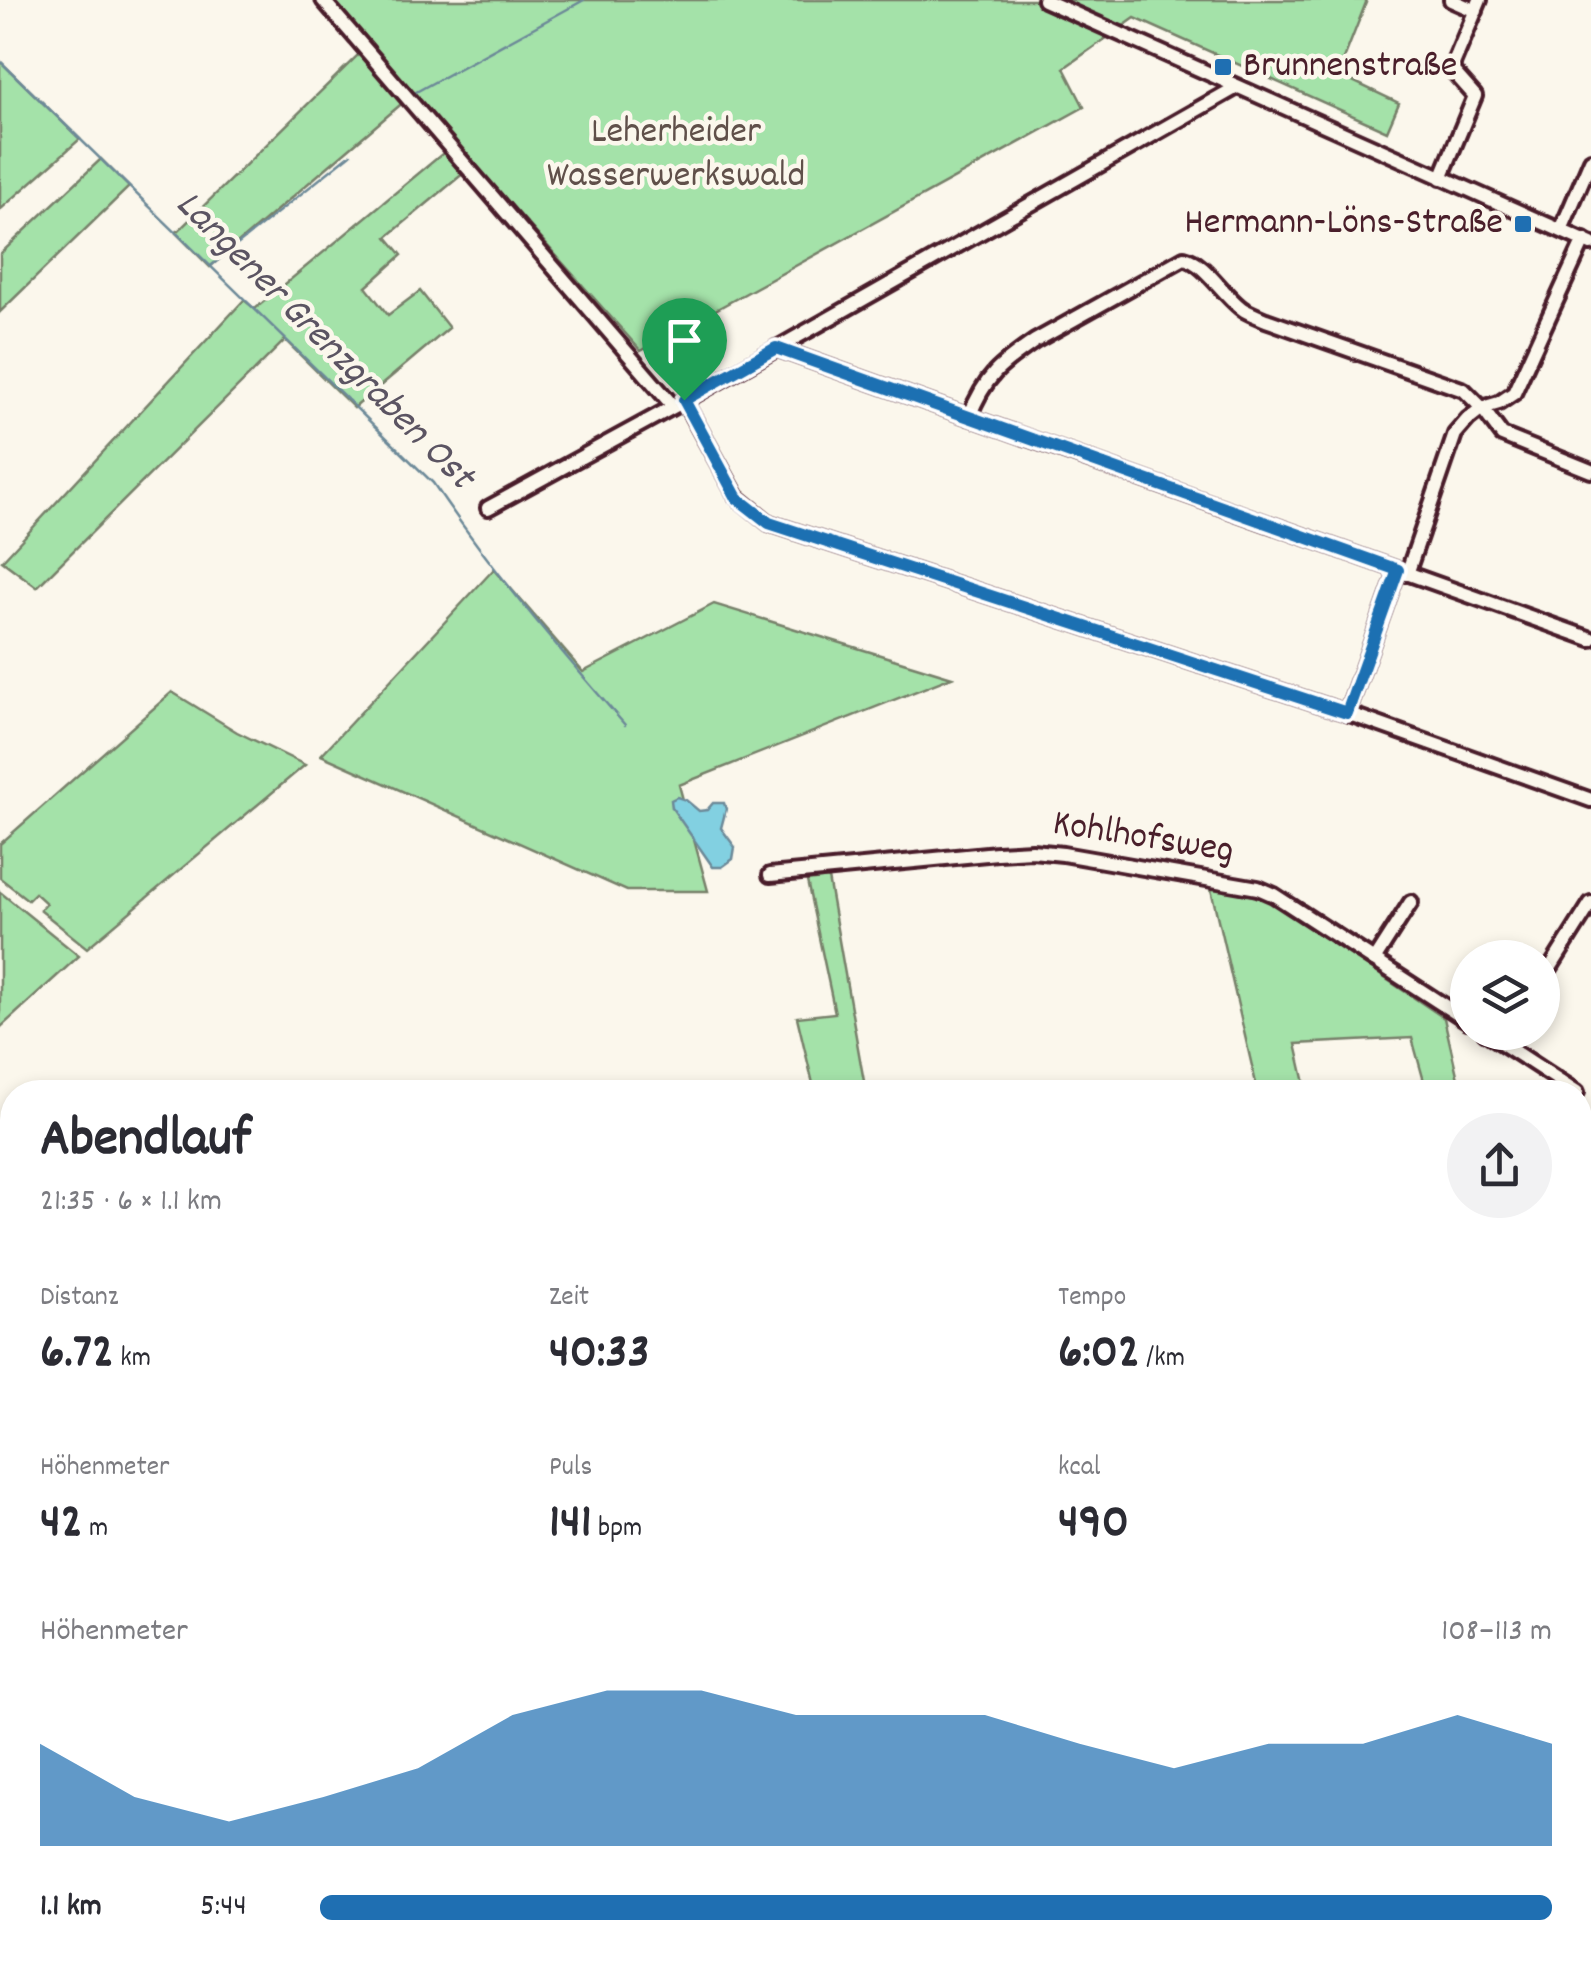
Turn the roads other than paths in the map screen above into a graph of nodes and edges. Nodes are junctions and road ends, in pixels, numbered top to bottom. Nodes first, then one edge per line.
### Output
1 (322, 0) edge
2 (1044, 0) edge
3 (1450, 0) edge
4 (1478, 6) edge
5 (1238, 87) junction
6 (1591, 160) edge
7 (1442, 178) junction
8 (1561, 230) junction
9 (1587, 242) edge
10 (776, 348) junction
11 (678, 403) junction
12 (1482, 408) junction
13 (969, 417) junction
14 (1591, 471) edge
15 (488, 508) dead end
16 (1402, 572) junction
17 (1591, 639) edge
18 (1347, 713) junction
19 (1591, 800) edge
20 (770, 875) dead end
21 (1411, 902) dead end
22 (1591, 902) edge
23 (1560, 952) edge
24 (1374, 960) junction
25 (1450, 1009) edge
26 (1523, 1050) edge
27 (1562, 1080) edge

1 - 11 street
2 - 5 street
3 - 4 street
4 - 7 street
5 - 7 street
5 - 10 street
6 - 8 street
7 - 8 street
8 - 9 street
9 - 12 street
10 - 11 street
10 - 13 street
11 - 15 street
11 - 18 street
12 - 13 street
12 - 14 street
12 - 16 street
13 - 16 street
16 - 17 street
16 - 18 street
18 - 19 street
20 - 24 street, Kohlhofsweg
21 - 24 street
22 - 23 street
24 - 25 street, Kohlhofsweg
26 - 27 street

